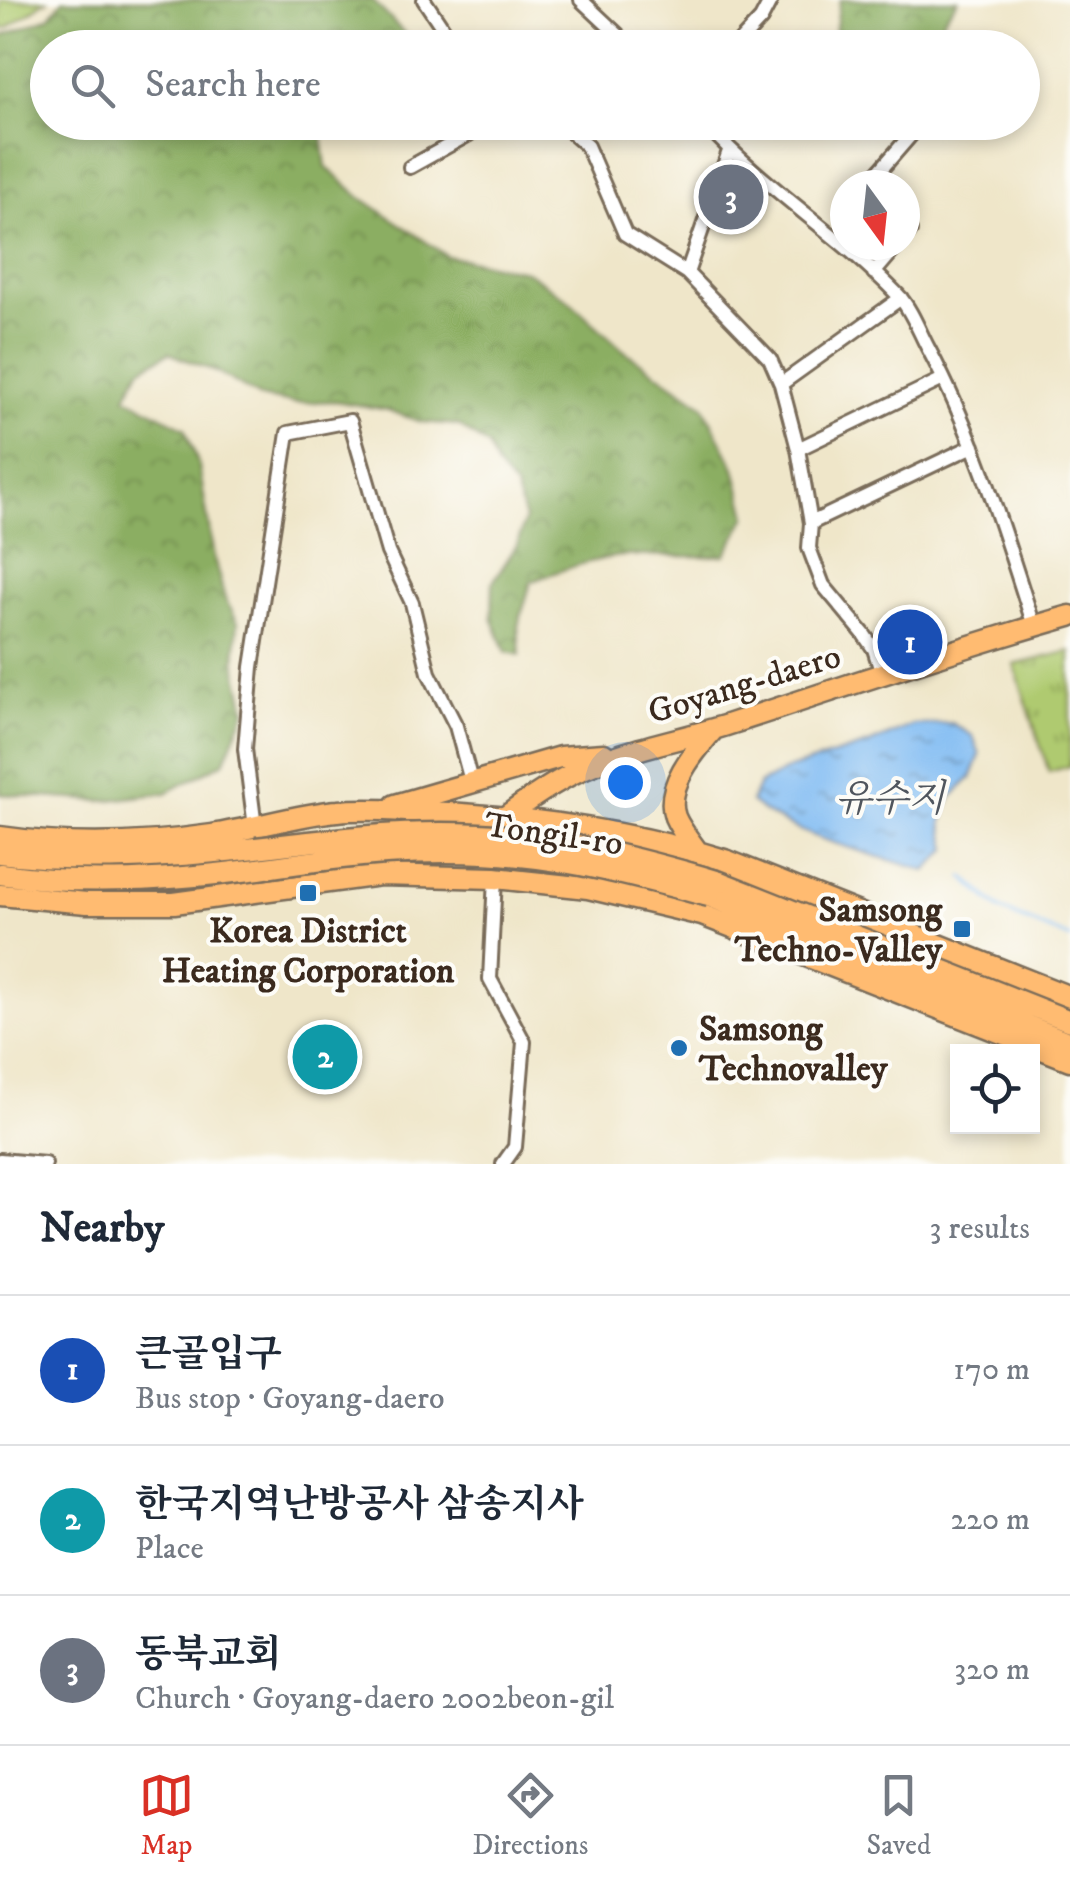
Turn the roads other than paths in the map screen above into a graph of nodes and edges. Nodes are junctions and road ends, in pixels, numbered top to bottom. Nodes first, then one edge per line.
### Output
1 (424, 0) edge
2 (580, 0) edge
3 (771, 0) edge
4 (444, 30) edge
5 (612, 30) edge
6 (751, 30) edge
7 (459, 140) edge
8 (580, 140) edge
9 (720, 140) edge
10 (906, 140) edge
11 (730, 151) junction
12 (410, 168) dead end
13 (880, 170) edge
14 (885, 260) edge
15 (686, 273) junction
16 (874, 273) junction
17 (901, 298) junction
18 (943, 379) junction
19 (781, 384) junction
20 (972, 446) junction
21 (798, 448) junction
22 (811, 523) junction
23 (1070, 616) edge
24 (1034, 626) junction
25 (882, 674) junction
26 (713, 730) junction
27 (634, 751) junction
28 (471, 781) junction
29 (379, 810) junction
30 (330, 812) junction
31 (505, 816) junction
32 (256, 827) junction
33 (0, 837) edge
34 (698, 852) junction
35 (0, 853) edge
36 (0, 874) edge
37 (495, 878) junction
38 (346, 880) junction
39 (715, 889) junction
40 (0, 896) edge
41 (1070, 997) edge
42 (1070, 1021) edge
43 (1070, 1043) edge
44 (1070, 1060) edge
45 (0, 1160) edge
46 (45, 1164) edge
47 (503, 1164) edge

1 - 4 street
2 - 5 street
3 - 6 street
7 - 12 street
8 - 15 street
9 - 11 street
10 - 13 street
11 - 15 street
11 - 16 street
14 - 16 street
15 - 19 street
16 - 17 street
17 - 18 street
17 - 19 street
18 - 20 street
18 - 21 street
19 - 21 street
20 - 22 street
20 - 24 street
21 - 22 street
22 - 25 street
23 - 24 main road, Goyang-daero
24 - 25 main road, Goyang-daero
25 - 26 main road, Goyang-daero
26 - 27 main road, Goyang-daero
26 - 34 main road
27 - 28 main road
27 - 31 main road, Goyang-daero
28 - 29 main road
28 - 32 street
29 - 30 main road
29 - 31 main road
30 - 32 main road
30 - 38 main road
31 - 34 main road
31 - 37 main road
32 - 33 main road
34 - 41 main road
35 - 39 main road, Tongil-ro, bridge
36 - 39 main road, Tongil-ro, bridge
37 - 38 main road
37 - 44 main road
37 - 47 street
38 - 40 main road
39 - 42 main road, Tongil-ro
39 - 43 main road, Tongil-ro
45 - 46 street

